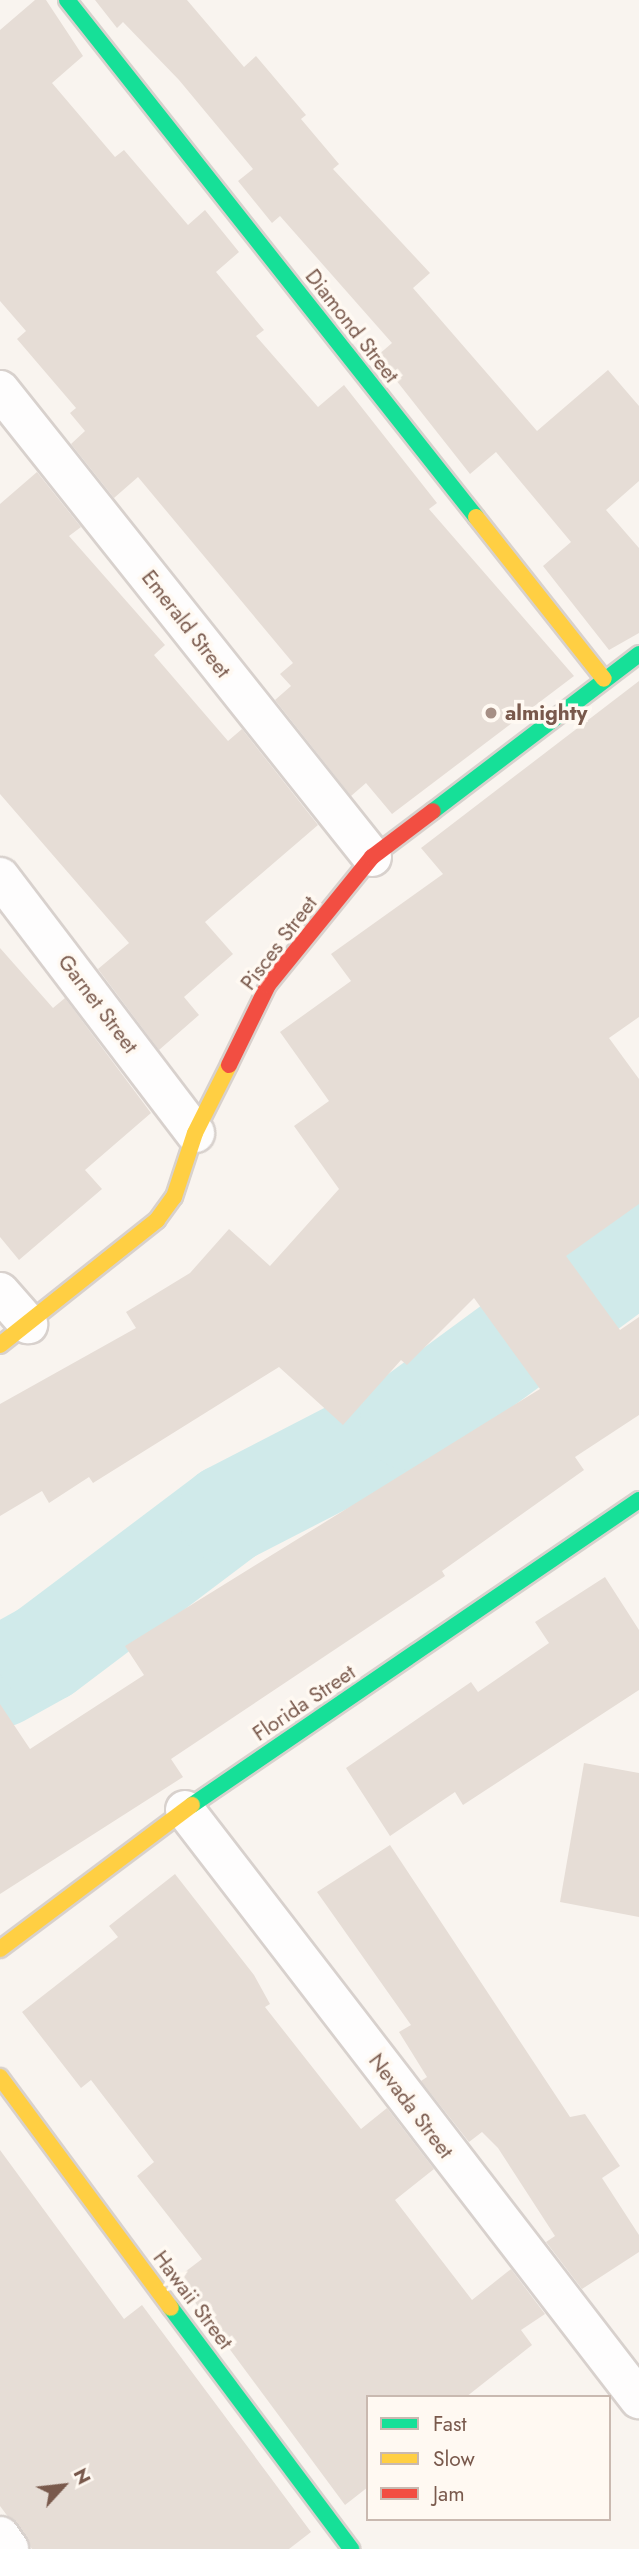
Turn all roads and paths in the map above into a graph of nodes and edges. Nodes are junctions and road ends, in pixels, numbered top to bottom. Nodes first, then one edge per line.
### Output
1 (67, 0) edge
2 (0, 390) edge
3 (639, 654) edge
4 (604, 679) junction
5 (372, 858) junction
6 (0, 877) edge
7 (195, 1133) junction
8 (0, 1292) edge
9 (14, 1334) edge
10 (639, 1500) edge
11 (185, 1810) junction
12 (0, 1949) edge
13 (0, 2077) edge
14 (632, 2380) edge
15 (0, 2536) edge
16 (9, 2549) edge
17 (351, 2549) edge

1 - 4 street, Diamond Street
2 - 5 street, Emerald Street
3 - 4 street, Pisces Street
4 - 5 street, Pisces Street
5 - 7 street, Pisces Street
6 - 7 street, Garnet Street
7 - 9 street, Pisces Street
8 - 9 street
10 - 11 street, Florida Street
11 - 12 street, Florida Street
11 - 14 street, Nevada Street
13 - 17 street, Hawaii Street
15 - 16 street

